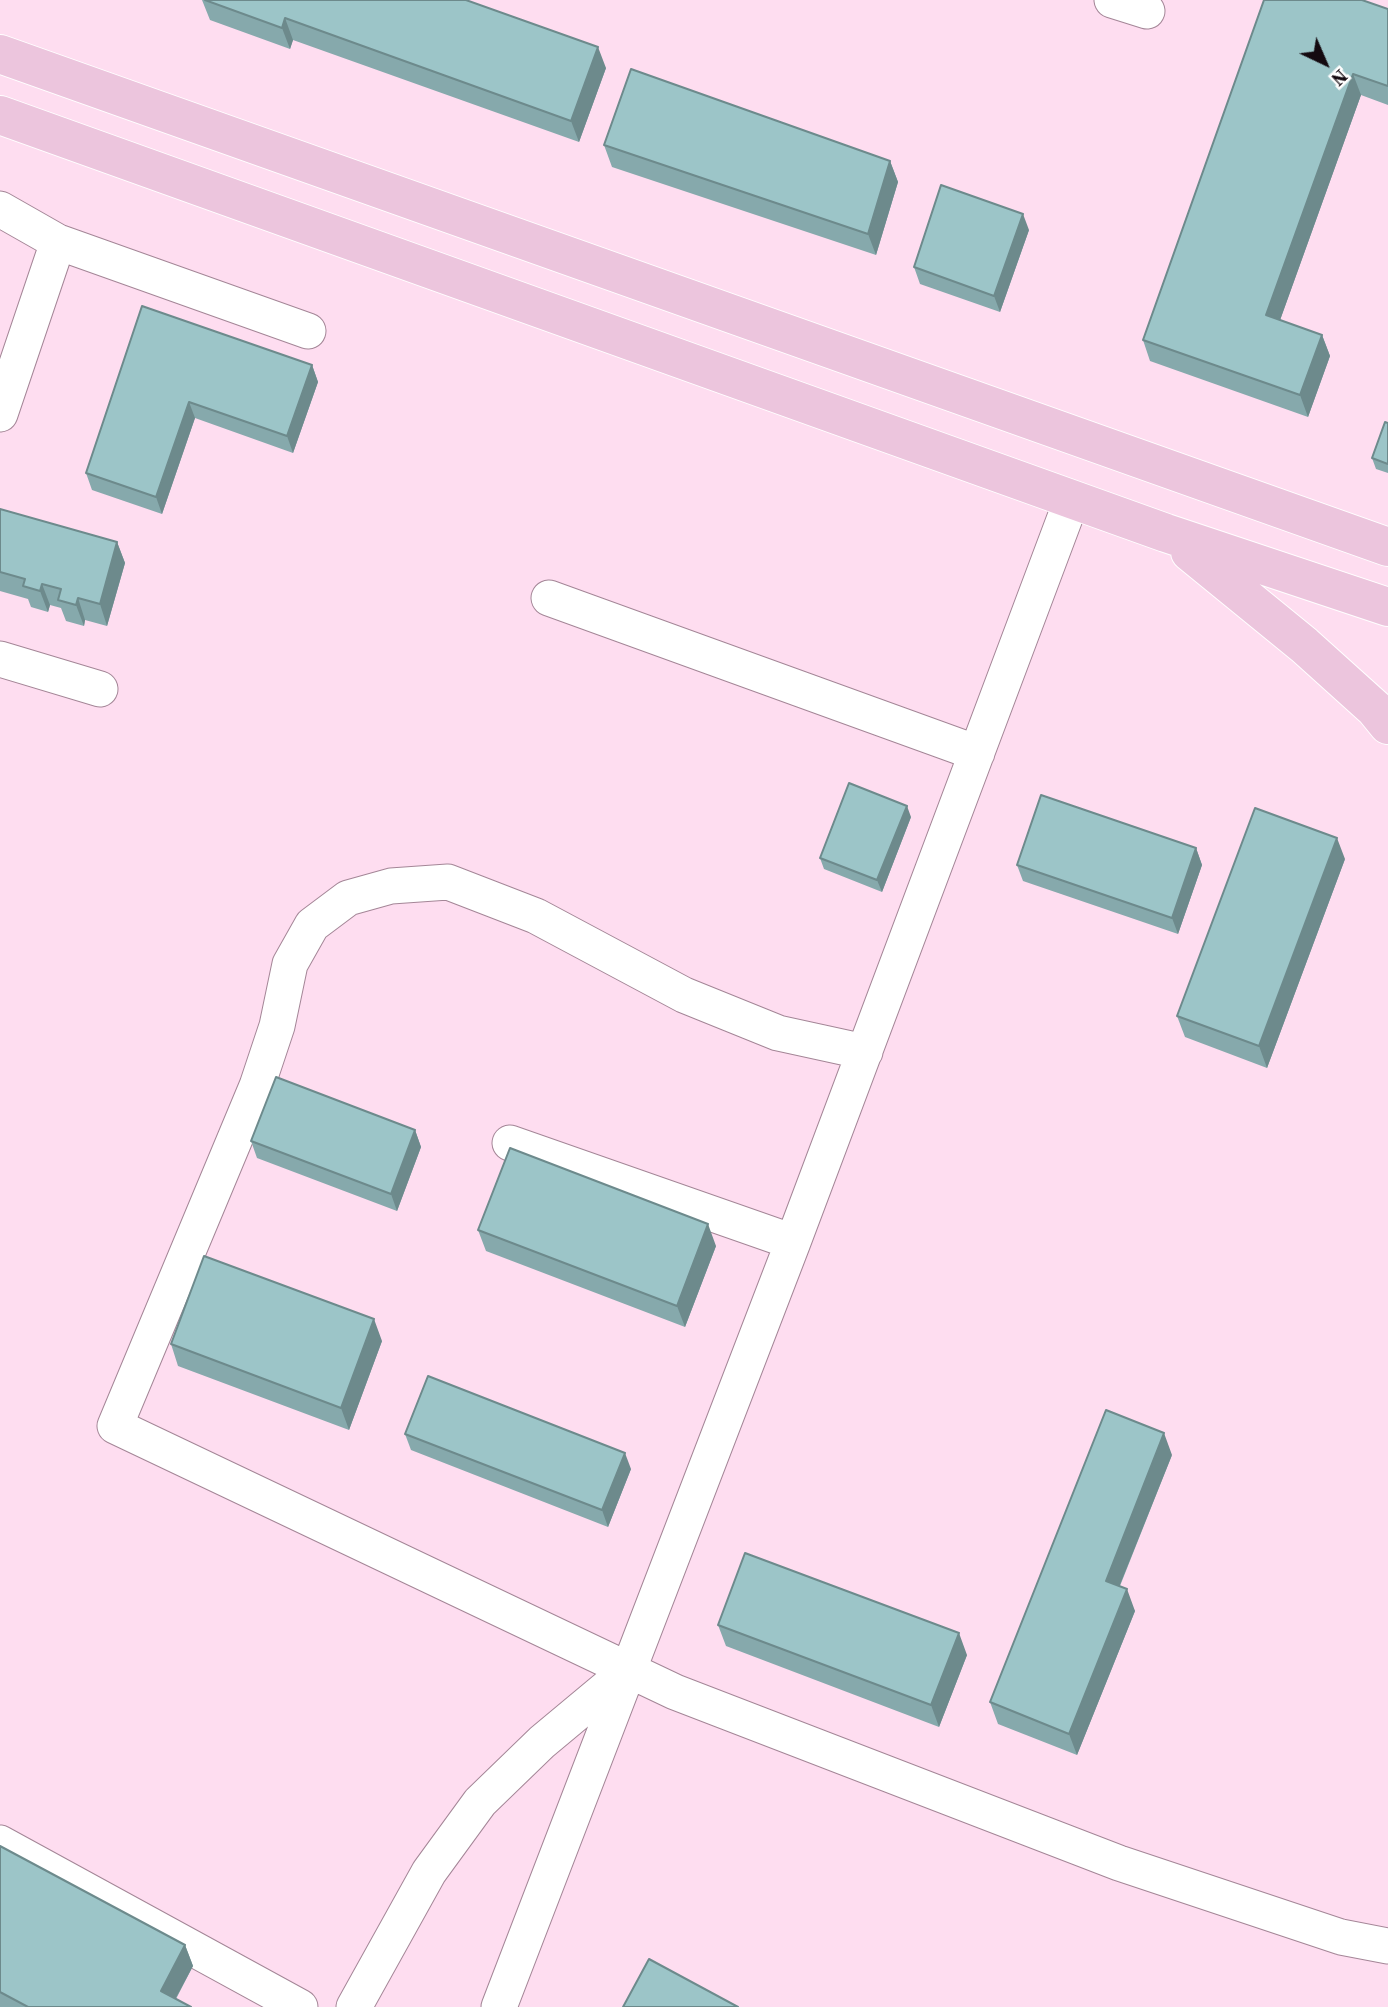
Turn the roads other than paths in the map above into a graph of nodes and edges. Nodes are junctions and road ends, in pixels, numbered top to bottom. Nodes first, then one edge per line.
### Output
1 (1112, 0) edge
2 (1147, 11) dead end
3 (0, 54) edge
4 (0, 115) edge
5 (0, 209) edge
6 (58, 242) junction
7 (308, 331) dead end
8 (0, 414) edge
9 (1072, 499) junction
10 (1166, 533) junction
11 (1388, 547) edge
12 (550, 598) dead end
13 (1388, 607) edge
14 (0, 659) edge
15 (100, 689) dead end
16 (1388, 724) edge
17 (977, 753) junction
18 (865, 1052) junction
19 (510, 1143) dead end
20 (793, 1242) junction
21 (629, 1670) junction
22 (0, 1843) edge
23 (1388, 1946) edge
24 (300, 2007) edge
25 (354, 2007) edge
26 (499, 2007) edge

1 - 2 street
3 - 11 main road
4 - 9 main road
5 - 6 street
6 - 7 street
6 - 8 street
9 - 10 main road
9 - 17 street
10 - 13 main road
10 - 16 main road
12 - 17 street
14 - 15 street
17 - 18 street
18 - 20 street
18 - 21 street
19 - 20 street
20 - 21 street
21 - 23 street
21 - 25 street
21 - 26 street
22 - 24 street

